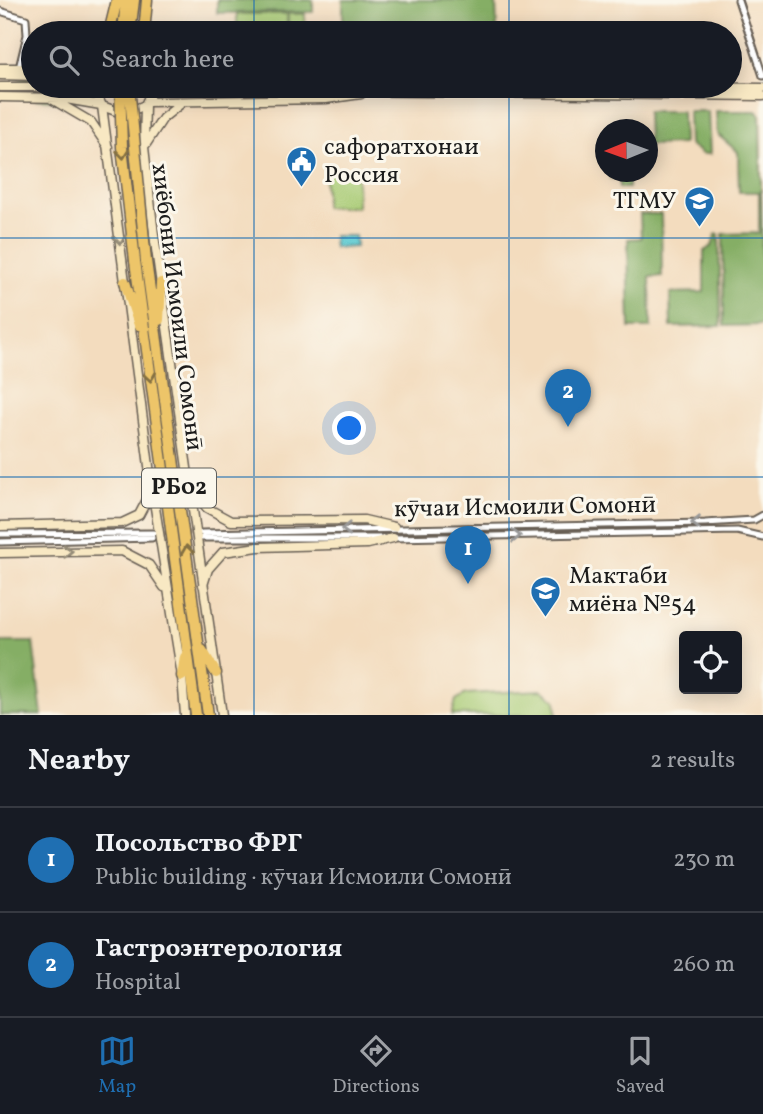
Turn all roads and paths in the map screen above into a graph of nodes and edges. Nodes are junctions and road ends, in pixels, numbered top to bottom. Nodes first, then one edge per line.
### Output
1 (117, 0) edge
2 (126, 0) edge
3 (134, 0) edge
4 (147, 0) edge
5 (738, 0) edge
6 (0, 11) edge
7 (26, 21) edge
8 (113, 21) edge
9 (124, 21) edge
10 (131, 21) edge
11 (145, 21) edge
12 (21, 60) edge
13 (0, 68) edge
14 (19, 68) joint
15 (0, 75) edge
16 (21, 76) edge
17 (763, 76) edge
18 (0, 87) edge
19 (21, 87) edge
20 (742, 88) edge
21 (763, 88) edge
22 (0, 96) edge
23 (21, 96) edge
24 (759, 96) edge
25 (50, 98) edge
26 (54, 98) edge
27 (98, 98) edge
28 (120, 98) edge
29 (130, 98) edge
30 (149, 98) edge
31 (332, 98) edge
32 (184, 101) junction
33 (147, 103) junction
34 (763, 104) edge
35 (102, 106) junction
36 (144, 147) junction
37 (109, 150) junction
38 (140, 261) junction
39 (125, 282) junction
40 (161, 283) junction
41 (157, 342) junction
42 (146, 348) junction
43 (189, 485) junction
44 (152, 489) junction
45 (763, 515) edge
46 (0, 526) edge
47 (394, 527) junction
48 (490, 527) junction
49 (0, 534) edge
50 (316, 534) junction
51 (202, 535) tunnel mouth
52 (490, 536) junction
53 (763, 537) edge
54 (393, 538) junction
55 (0, 542) edge
56 (0, 553) edge
57 (202, 588) junction
58 (169, 600) junction
59 (199, 644) junction
60 (187, 646) junction
61 (216, 673) junction
62 (183, 676) junction
63 (185, 715) edge
64 (196, 715) edge
65 (208, 715) edge
66 (222, 715) edge

1 - 8 highway
2 - 9 highway
3 - 10 highway
4 - 11 highway
5 - 17 street
6 - 7 street
12 - 14 street
13 - 14 main road
15 - 16 main road
18 - 19 main road
20 - 21 main road
22 - 23 main road
24 - 34 main road
25 - 37 main road
26 - 35 main road
27 - 35 main road
28 -> 38 highway, хиёбони Исмоили Сомонӣ, bridge
29 - 38 highway, хиёбони Исмоили Сомонӣ, bridge
30 - 33 main road
31 - 32 main road
32 - 33 main road
32 - 36 main road
33 - 35 main road
33 - 36 main road
35 - 37 main road
36 - 40 main road
37 -> 39 main road
38 - 41 highway, хиёбони Исмоили Сомонӣ / РБ02
38 - 42 highway, хиёбони Исмоили Сомонӣ / РБ02
39 - 42 highway
39 - 44 main road
40 - 41 highway
40 - 43 main road
59 -> 41 highway, хиёбони Исмоили Сомонӣ / РБ02
42 -> 60 highway, хиёбони Исмоили Сомонӣ / РБ02
43 - 47 main road
43 - 57 main road
44 - 46 main road
44 - 58 main road
45 -> 48 street, кӯчаи Исмоили Сомонӣ
47 - 48 street, кӯчаи Исмоили Сомонӣ
47 -> 50 street, кӯчаи Исмоили Сомонӣ
48 - 52 street
49 - 55 street
50 - 51 street, кӯчаи Исмоили Сомонӣ
50 - 54 street, кӯчаи Исмоили Сомонӣ
52 -> 53 street, кӯчаи Исмоили Сомонӣ
52 - 54 street, кӯчаи Исмоили Сомонӣ
54 - 57 main road
56 -> 58 main road
57 - 61 main road
58 - 62 main road
59 - 61 highway
59 - 65 highway, хиёбони Исмоили Сомонӣ / РБ02
60 - 62 highway
60 - 64 highway, хиёбони Исмоили Сомонӣ / РБ02
61 - 66 main road
62 - 63 main road

